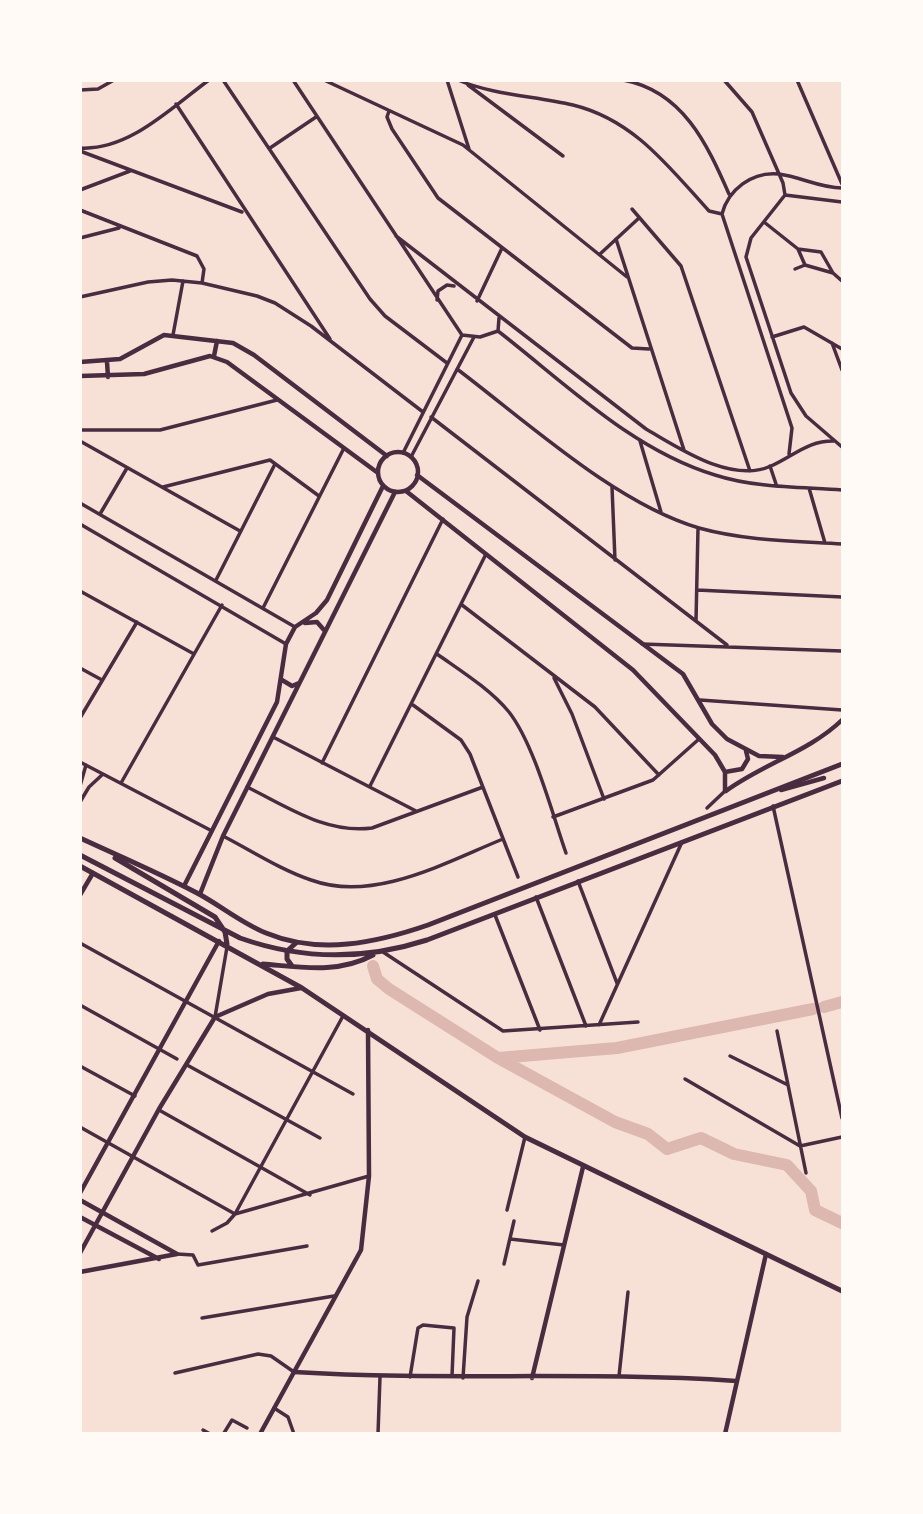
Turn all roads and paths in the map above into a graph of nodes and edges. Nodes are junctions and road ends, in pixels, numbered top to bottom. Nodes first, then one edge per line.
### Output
1 (114, 80) edge
2 (209, 80) edge
3 (223, 80) edge
4 (293, 80) edge
5 (324, 80) edge
6 (447, 80) edge
7 (458, 80) edge
8 (623, 80) edge
9 (724, 80) edge
10 (797, 80) edge
11 (467, 84) junction
12 (80, 90) edge
13 (176, 104) junction
14 (389, 111) junction
15 (316, 117) junction
16 (270, 148) junction
17 (80, 149) edge
18 (469, 151) junction
19 (563, 156) dead end
20 (130, 171) junction
21 (779, 174) junction
22 (842, 186) edge
23 (80, 190) edge
24 (729, 194) junction
25 (785, 195) junction
26 (842, 202) edge
27 (632, 209) dead end
28 (80, 210) edge
29 (244, 213) junction
30 (722, 214) junction
31 (639, 217) junction
32 (764, 222) junction
33 (121, 227) junction
34 (396, 236) junction
35 (80, 238) edge
36 (616, 239) junction
37 (502, 248) junction
38 (798, 249) junction
39 (600, 254) junction
40 (806, 265) junction
41 (795, 269) dead end
42 (833, 273) junction
43 (627, 277) junction
44 (183, 281) junction
45 (842, 281) edge
46 (202, 283) junction
47 (456, 286) junction
48 (80, 298) edge
49 (437, 301) junction
50 (477, 301) junction
51 (499, 318) junction
52 (498, 331) junction
53 (173, 335) junction
54 (462, 335) junction
55 (474, 338) junction
56 (772, 338) junction
57 (216, 341) junction
58 (831, 341) junction
59 (334, 344) junction
60 (649, 349) junction
61 (842, 349) edge
62 (214, 356) junction
63 (80, 362) edge
64 (107, 362) junction
65 (447, 363) junction
66 (457, 369) junction
67 (842, 370) edge
68 (80, 376) edge
69 (108, 377) junction
70 (277, 400) junction
71 (423, 412) junction
72 (432, 417) junction
73 (80, 430) edge
74 (80, 441) edge
75 (640, 441) junction
76 (835, 441) junction
77 (842, 447) edge
78 (345, 448) junction
79 (684, 450) junction
80 (403, 453) junction
81 (789, 454) junction
82 (387, 456) junction
83 (411, 457) junction
84 (275, 464) junction
85 (770, 466) junction
86 (128, 468) junction
87 (750, 471) junction
88 (378, 473) junction
89 (417, 475) junction
90 (777, 485) junction
91 (383, 486) junction
92 (612, 486) junction
93 (163, 488) junction
94 (809, 488) junction
95 (842, 490) edge
96 (406, 491) junction
97 (395, 492) junction
98 (319, 496) junction
99 (80, 503) edge
100 (661, 512) junction
101 (100, 514) junction
102 (443, 519) junction
103 (80, 524) edge
104 (698, 528) junction
105 (240, 531) junction
106 (825, 543) junction
107 (842, 544) edge
108 (487, 554) junction
109 (615, 560) junction
110 (216, 580) junction
111 (697, 590) junction
112 (80, 591) edge
113 (842, 597) edge
114 (222, 605) junction
115 (462, 605) junction
116 (263, 609) junction
117 (696, 621) junction
118 (136, 622) junction
119 (302, 623) junction
120 (295, 627) junction
121 (324, 631) junction
122 (286, 643) junction
123 (639, 643) junction
124 (727, 645) junction
125 (842, 651) edge
126 (194, 654) junction
127 (437, 654) junction
128 (80, 668) edge
129 (553, 676) junction
130 (102, 680) junction
131 (282, 680) junction
132 (299, 683) junction
133 (700, 700) junction
134 (412, 705) junction
135 (842, 710) edge
136 (80, 718) edge
137 (842, 720) edge
138 (273, 737) junction
139 (699, 739) junction
140 (746, 750) junction
141 (783, 757) junction
142 (80, 762) edge
143 (322, 763) junction
144 (842, 764) edge
145 (86, 765) junction
146 (725, 772) junction
147 (103, 774) junction
148 (659, 775) junction
149 (824, 778) dead end
150 (842, 780) edge
151 (121, 783) junction
152 (80, 786) edge
153 (370, 786) junction
154 (247, 787) junction
155 (483, 787) junction
156 (725, 791) junction
157 (756, 796) junction
158 (604, 799) junction
159 (80, 803) edge
160 (773, 806) junction
161 (707, 808) dead end
162 (416, 811) junction
163 (553, 817) junction
164 (212, 831) junction
165 (223, 836) junction
166 (80, 838) edge
167 (503, 839) junction
168 (683, 840) junction
169 (101, 848) junction
170 (566, 853) dead end
171 (80, 855) edge
172 (80, 866) edge
173 (194, 866) junction
174 (207, 871) junction
175 (93, 873) junction
176 (518, 877) dead end
177 (578, 881) junction
178 (184, 886) junction
179 (200, 894) junction
180 (80, 895) edge
181 (536, 897) junction
182 (495, 914) junction
183 (219, 940) junction
184 (80, 943) edge
185 (296, 943) junction
186 (227, 944) junction
187 (379, 953) junction
188 (260, 964) junction
189 (292, 966) junction
190 (617, 983) junction
191 (302, 988) junction
192 (187, 1001) junction
193 (80, 1004) edge
194 (344, 1014) junction
195 (215, 1017) junction
196 (638, 1021) dead end
197 (599, 1025) junction
198 (586, 1026) junction
199 (369, 1030) junction
200 (540, 1030) junction
201 (777, 1031) dead end
202 (159, 1050) junction
203 (730, 1056) dead end
204 (177, 1059) dead end
205 (186, 1064) junction
206 (80, 1066) edge
207 (312, 1071) junction
208 (685, 1079) dead end
209 (788, 1085) junction
210 (353, 1094) dead end
211 (135, 1096) junction
212 (159, 1110) junction
213 (842, 1118) edge
214 (287, 1119) junction
215 (80, 1127) edge
216 (525, 1137) junction
217 (842, 1137) edge
218 (320, 1138) dead end
219 (109, 1143) junction
220 (800, 1146) junction
221 (133, 1156) junction
222 (260, 1166) junction
223 (583, 1167) junction
224 (806, 1173) dead end
225 (369, 1176) junction
226 (80, 1193) edge
227 (310, 1195) junction
228 (80, 1200) edge
229 (507, 1210) dead end
230 (103, 1212) junction
231 (235, 1214) junction
232 (80, 1217) edge
233 (514, 1221) dead end
234 (96, 1226) junction
235 (212, 1231) dead end
236 (510, 1240) junction
237 (564, 1245) junction
238 (307, 1246) dead end
239 (766, 1253) junction
240 (80, 1254) edge
241 (177, 1254) junction
242 (159, 1259) junction
243 (778, 1259) junction
244 (504, 1264) dead end
245 (764, 1265) junction
246 (80, 1272) edge
247 (478, 1281) dead end
248 (842, 1291) edge
249 (628, 1292) dead end
250 (336, 1296) junction
251 (202, 1318) dead end
252 (295, 1372) junction
253 (175, 1373) dead end
254 (619, 1376) junction
255 (380, 1377) junction
256 (410, 1378) junction
257 (452, 1378) junction
258 (463, 1378) junction
259 (532, 1378) junction
260 (736, 1381) junction
261 (274, 1408) junction
262 (247, 1427) dead end
263 (203, 1430) dead end
264 (210, 1433) edge
265 (224, 1433) edge
266 (260, 1433) edge
267 (294, 1433) edge
268 (378, 1433) edge
269 (725, 1433) edge

1 - 12 street
2 - 13 street
3 - 16 street
4 - 15 street
5 - 14 street
6 - 18 street
7 - 11 street
8 - 24 street
9 - 21 street
10 - 22 street
11 - 19 street
11 - 30 street
13 - 17 street
13 - 29 street
14 - 18 street
14 - 37 street
15 - 16 street
15 - 34 street
16 - 65 street
17 - 20 street
18 - 39 street
20 - 23 street
20 - 29 street
21 - 22 street
21 - 24 street
21 - 25 street
24 - 30 street
25 - 26 street
25 - 32 street
27 - 31 street
28 - 33 street
29 - 59 street
30 - 81 street
31 - 36 street
31 - 87 street
32 - 38 street
32 - 56 street
33 - 35 street
33 - 46 street
34 - 47 street
34 - 49 street
36 - 39 street
36 - 43 street
37 - 50 street
37 - 60 street
38 - 40 street
38 - 42 street
39 - 43 street
40 - 41 street
40 - 42 street
42 - 45 street
43 - 60 street
44 - 46 street
44 - 48 street
44 - 53 street
46 - 59 street
47 - 49 street
47 - 50 street
49 - 54 street
50 - 51 street
51 - 52 street
51 - 79 street
52 - 55 street
52 - 75 street
53 - 57 street
53 - 64 street
54 - 55 street
54 - 65 street
55 - 66 street
56 - 58 street
56 - 76 street
57 - 62 street
57 - 82 street
58 - 61 street
58 - 67 street
59 - 71 street
60 - 79 street
62 - 69 street
62 - 70 street
63 - 64 street
64 - 69 street
65 - 71 street
66 - 72 street
66 - 92 street
68 - 69 street
70 - 73 street
70 - 78 street
71 - 80 street
72 - 83 street
72 - 109 street
74 - 86 street
75 - 90 street
75 - 100 street
76 - 77 street
76 - 81 street
78 - 88 street
78 - 98 street
79 - 87 street
80 - 82 street
80 - 83 street
81 - 85 street
82 - 88 street
83 - 89 street
84 - 93 street
84 - 98 street
84 - 105 street
85 - 87 street
85 - 90 street
86 - 93 street
86 - 101 street
88 - 91 street
89 - 96 street
89 - 123 street
90 - 94 street
91 - 97 street
91 - 119 street
92 - 100 street
92 - 109 street
93 - 105 street
94 - 95 street
94 - 106 street
96 - 97 street
96 - 102 street
97 - 121 street
98 - 116 street
99 - 101 street
100 - 104 street
101 - 110 street
102 - 108 street
102 - 143 street
103 - 114 street
104 - 106 street
104 - 111 street
105 - 110 street
106 - 107 street
108 - 115 street
108 - 139 street
109 - 117 street
110 - 116 street
111 - 113 street
111 - 117 street
112 - 118 street
114 - 122 street
114 - 126 street
115 - 127 street
115 - 129 street
116 - 120 street
117 - 124 street
118 - 126 street
118 - 130 street
119 - 120 street
119 - 121 street
120 - 122 street
121 - 132 street
122 - 131 street
123 - 124 street
123 - 133 street
124 - 125 street
126 - 151 street
127 - 134 street
127 - 163 street
128 - 130 street
129 - 148 street
129 - 158 street
130 - 136 street
131 - 132 street
131 - 164 street
132 - 138 street
133 - 135 street
133 - 140 street
134 - 153 street
134 - 155 street
137 - 141 street
138 - 143 street
138 - 154 street
139 - 146 street
139 - 148 street
140 - 141 street
140 - 146 street
141 - 156 street
142 - 145 street
143 - 153 street
144 - 157 main road
145 - 147 street
145 - 152 street
146 - 156 street
147 - 151 street
147 - 159 street
148 - 158 street
149 - 157 street
150 - 160 main road
151 - 164 street
153 - 162 street
154 - 162 street
154 - 165 street
155 - 162 street
155 - 167 street
156 - 161 street
157 - 185 main road
158 - 163 street
160 - 168 main road
160 - 213 street
163 - 170 street
164 - 173 street
165 - 167 street
165 - 174 street
166 - 169 main road
167 - 176 street
168 - 177 main road
168 - 190 street
169 - 178 main road
169 - 186 main road
171 - 187 main road
172 - 175 main road
173 - 174 street
173 - 178 street
174 - 179 street
175 - 180 street
175 - 183 main road
177 - 181 main road
177 - 190 street
178 - 179 main road
179 - 185 main road
181 - 182 main road
181 - 198 street
182 - 187 main road
182 - 200 street
183 - 186 main road
183 - 192 street
184 - 192 street
185 - 189 main road
186 - 188 main road
186 - 195 street
187 - 189 main road
187 - 200 street
188 - 189 main road
188 - 191 main road
190 - 197 street
191 - 194 main road
191 - 195 street
192 - 195 street
192 - 202 street
193 - 202 street
194 - 199 main road
194 - 207 street
195 - 205 street
195 - 207 street
196 - 197 street
197 - 198 street
198 - 200 street
199 - 216 main road
199 - 225 street
201 - 209 street
202 - 204 street
202 - 211 street
203 - 209 street
205 - 212 street
205 - 214 street
206 - 211 street
207 - 210 street
207 - 214 street
208 - 220 street
209 - 220 street
211 - 219 street
212 - 221 street
212 - 222 street
214 - 218 street
214 - 222 street
215 - 219 street
216 - 223 main road
216 - 229 street
217 - 220 street
219 - 221 street
219 - 226 street
220 - 224 street
221 - 230 street
221 - 231 street
222 - 227 street
222 - 231 street
223 - 237 street
223 - 239 main road
225 - 227 street
225 - 250 street
227 - 231 street
228 - 230 street
230 - 234 street
230 - 241 street
231 - 235 street
232 - 234 street
233 - 236 street
234 - 240 street
234 - 242 street
236 - 237 street
236 - 244 street
237 - 259 street
238 - 241 street
239 - 243 main road
239 - 245 street
241 - 242 street
242 - 246 street
243 - 245 street
243 - 248 main road
245 - 260 street
247 - 258 street
249 - 254 street
250 - 251 street
250 - 252 street
252 - 253 street
252 - 255 street
252 - 261 street
254 - 259 street
254 - 260 street
255 - 256 street
255 - 268 street
256 - 257 street
256 - 257 street
257 - 258 street
258 - 259 street
260 - 269 street
261 - 266 street
261 - 267 street
262 - 265 street
263 - 264 street

